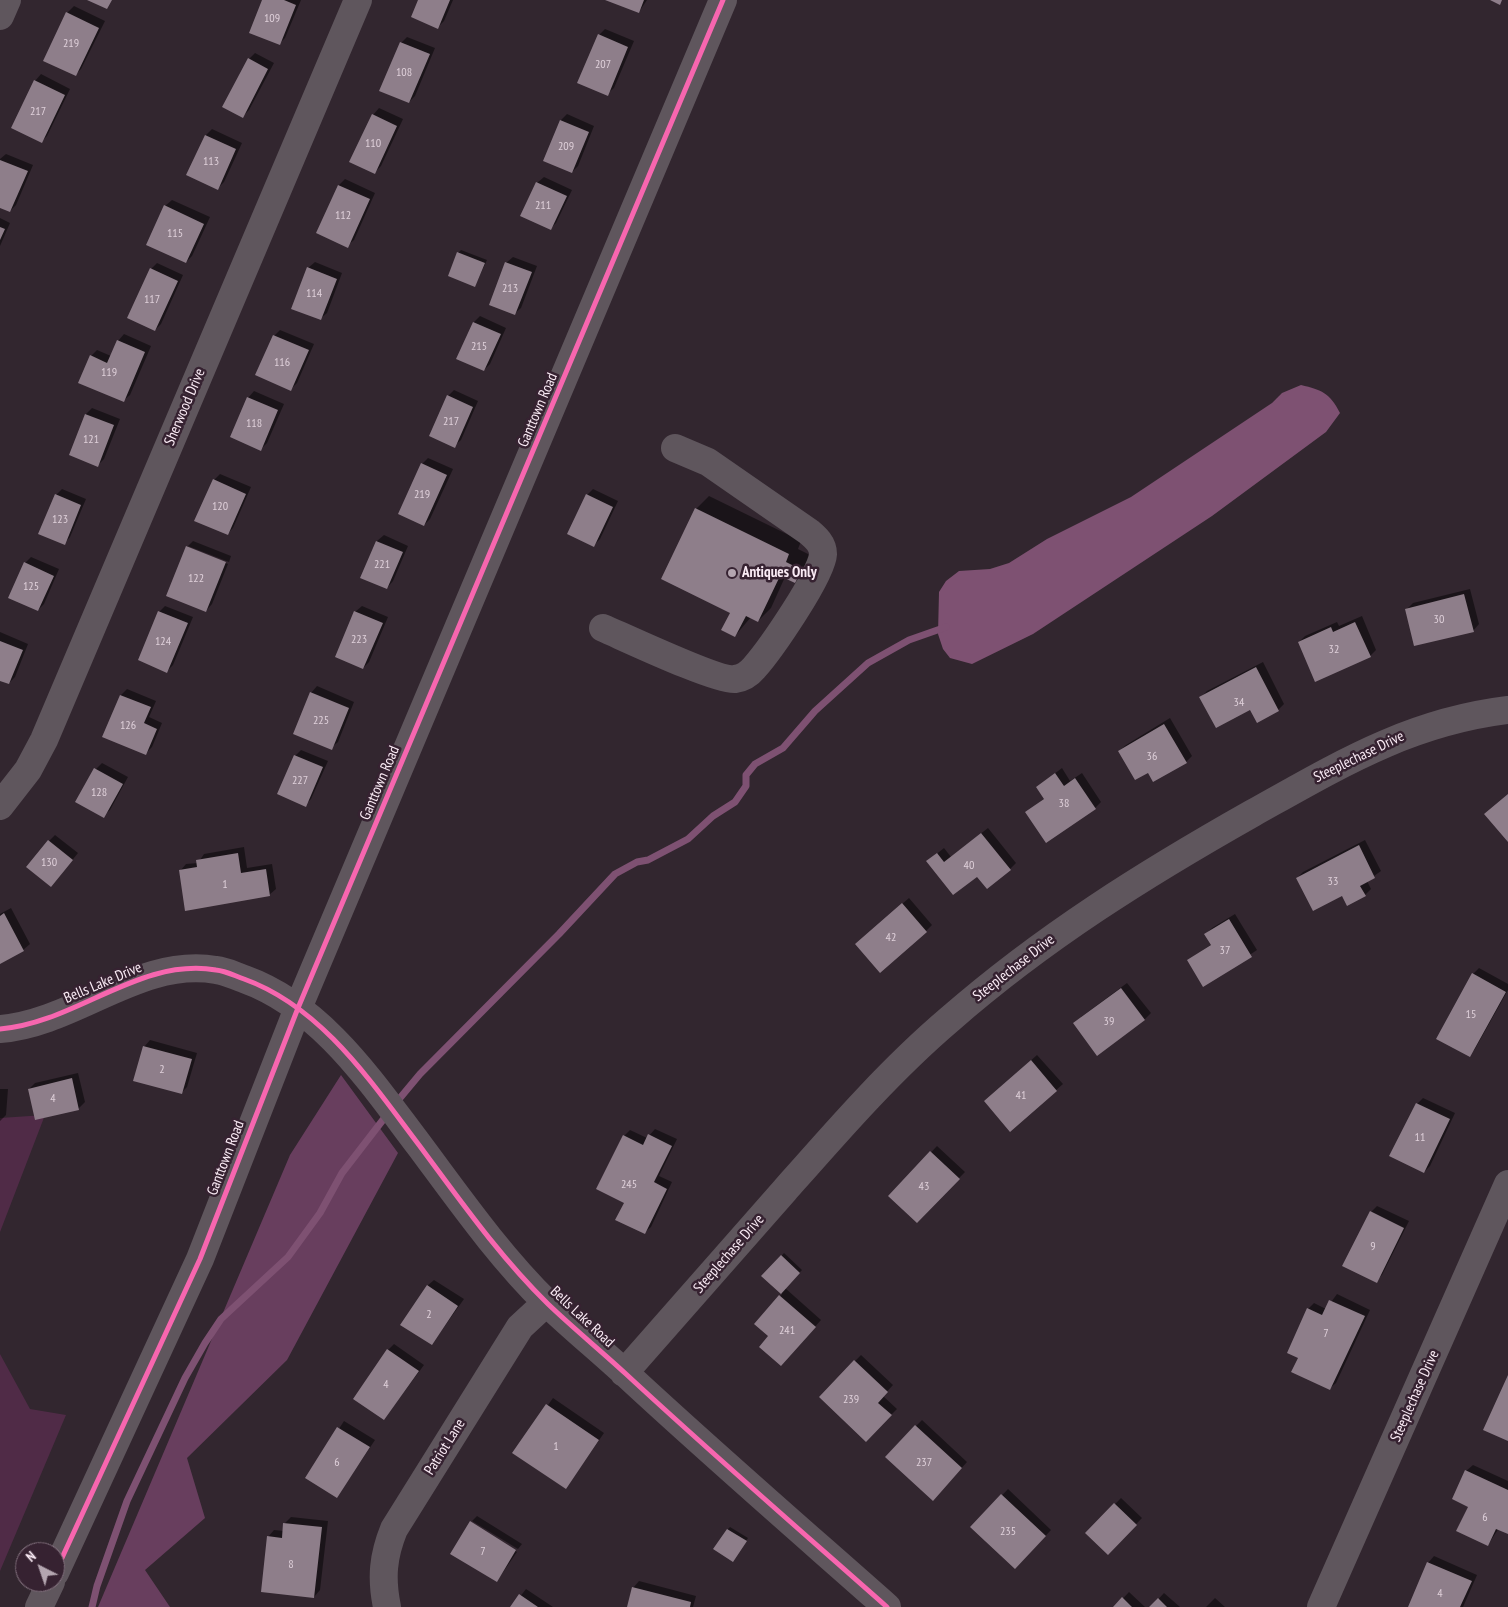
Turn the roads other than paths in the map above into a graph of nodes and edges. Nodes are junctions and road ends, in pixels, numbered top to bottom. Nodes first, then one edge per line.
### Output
1 (7, 0) edge
2 (358, 0) edge
3 (723, 0) edge
4 (0, 16) edge
5 (676, 448) dead end
6 (603, 628) dead end
7 (1508, 710) edge
8 (0, 806) edge
9 (298, 1008) junction
10 (0, 1029) edge
11 (1508, 1184) edge
12 (547, 1302) junction
13 (624, 1372) junction
14 (65, 1551) edge
15 (46, 1592) edge
16 (39, 1607) edge
17 (387, 1607) edge
18 (887, 1607) edge
19 (1321, 1607) edge

1 - 4 street
2 - 8 street, Sherwood Drive
3 - 9 street, Ganttown Road
5 - 6 street
7 - 13 street, Steeplechase Drive
9 - 10 street, Bells Lake Drive
9 - 12 street, Bells Lake Road
9 - 14 street, Ganttown Road
11 - 19 street, Steeplechase Drive
12 - 13 street, Bells Lake Road
12 - 17 street, Patriot Lane
13 - 18 street, Bells Lake Road
15 - 16 street

